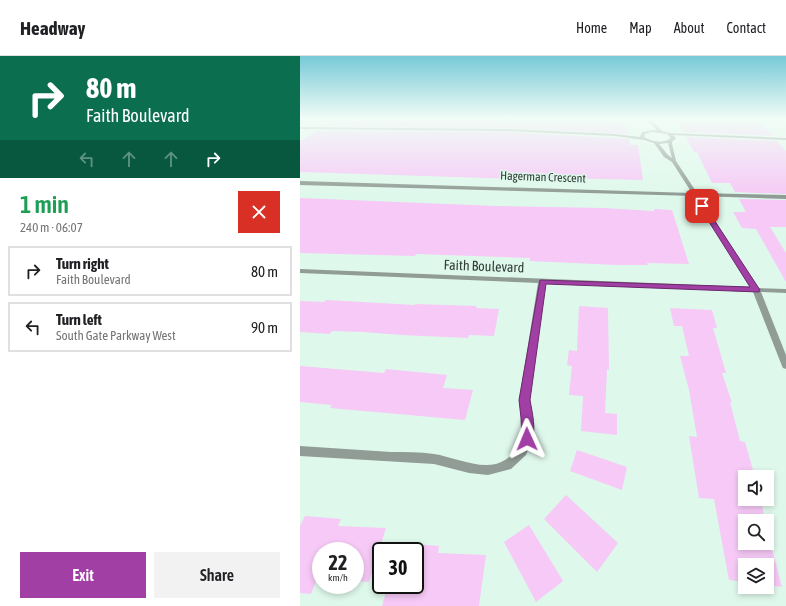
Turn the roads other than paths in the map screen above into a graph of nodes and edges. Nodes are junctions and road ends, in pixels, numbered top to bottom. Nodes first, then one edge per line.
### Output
1 (656, 144) edge
2 (669, 144) edge
3 (674, 161) junction
4 (300, 183) edge
5 (694, 195) junction
6 (786, 197) edge
7 (300, 271) edge
8 (542, 282) junction
9 (756, 290) junction
10 (786, 291) edge
11 (786, 366) edge
12 (300, 451) edge

1 - 3 street
2 - 3 street
3 - 5 street
4 - 5 street, Hagerman Crescent
5 - 6 street, Hagerman Crescent
5 - 9 street
7 - 8 street, Faith Boulevard
8 - 9 street, Faith Boulevard
8 - 12 street
9 - 10 street, Faith Boulevard
9 - 11 street

